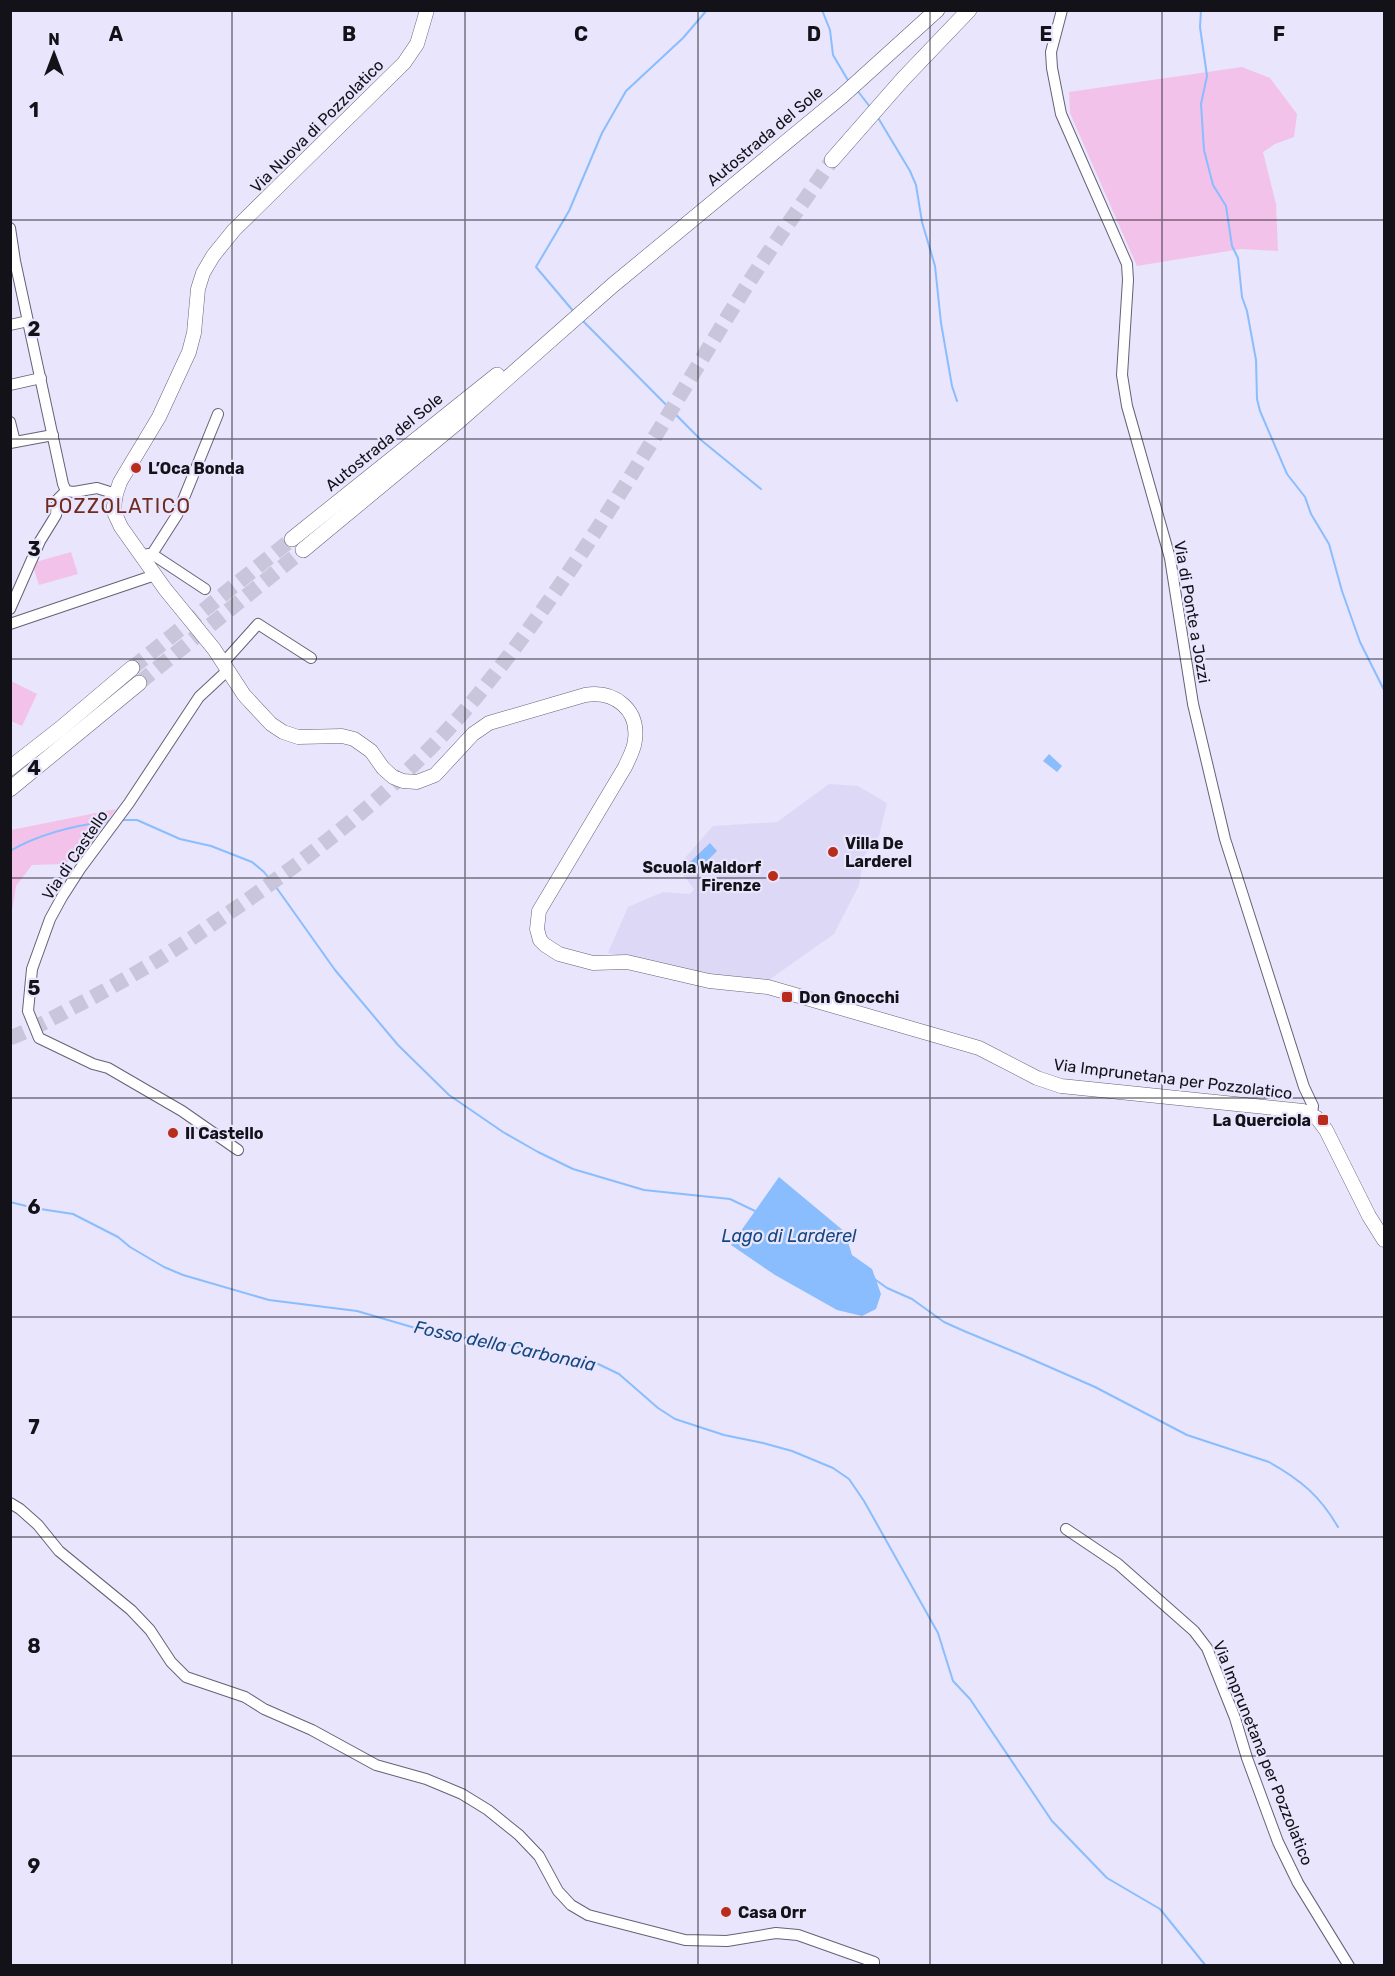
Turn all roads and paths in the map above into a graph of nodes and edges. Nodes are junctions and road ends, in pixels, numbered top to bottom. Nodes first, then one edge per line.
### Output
1 (427, 10) edge
2 (937, 10) edge
3 (969, 10) edge
4 (1062, 10) edge
5 (832, 160) tunnel mouth
6 (10, 228) edge
7 (13, 261) edge
8 (28, 321) junction
9 (10, 325) edge
10 (41, 378) junction
11 (10, 385) edge
12 (218, 414) dead end
13 (10, 422) edge
14 (53, 435) junction
15 (13, 443) edge
16 (66, 491) junction
17 (116, 494) junction
18 (297, 544) tunnel mouth
19 (147, 555) junction
20 (155, 575) junction
21 (206, 589) dead end
22 (10, 609) edge
23 (10, 624) edge
24 (311, 658) dead end
25 (225, 666) junction
26 (132, 668) tunnel mouth
27 (139, 682) tunnel mouth
28 (10, 768) edge
29 (10, 789) edge
30 (1312, 1114) junction
31 (238, 1150) dead end
32 (1384, 1240) edge
33 (10, 1503) edge
34 (1066, 1529) dead end
35 (874, 1965) edge
36 (1349, 1965) edge

1 - 17 main road, Via Nuova di Pozzolatico
2 - 18 highway, Autostrada del Sole
3 - 5 highway
4 - 30 street, Via di Ponte a Jozzi
6 - 7 street
7 - 8 street
8 - 9 street
8 - 10 street
10 - 11 street
10 - 14 street
12 - 19 street
13 - 15 street
14 - 15 street
14 - 16 street
16 - 17 street
16 - 22 street
17 - 19 main road, Via Imprunetana per Pozzolatico
19 - 20 main road, Via Imprunetana per Pozzolatico
19 - 21 street, Via Imprunetana per Pozzolatico
20 - 23 street
20 - 25 main road, Via Imprunetana per Pozzolatico
24 - 25 street
25 - 30 main road, Via Imprunetana per Pozzolatico
25 - 31 street, Via di Castello
26 - 28 highway
27 - 29 highway
30 - 32 main road, Via Imprunetana per Pozzolatico
33 - 35 street
34 - 36 street, Via Imprunetana per Pozzolatico

